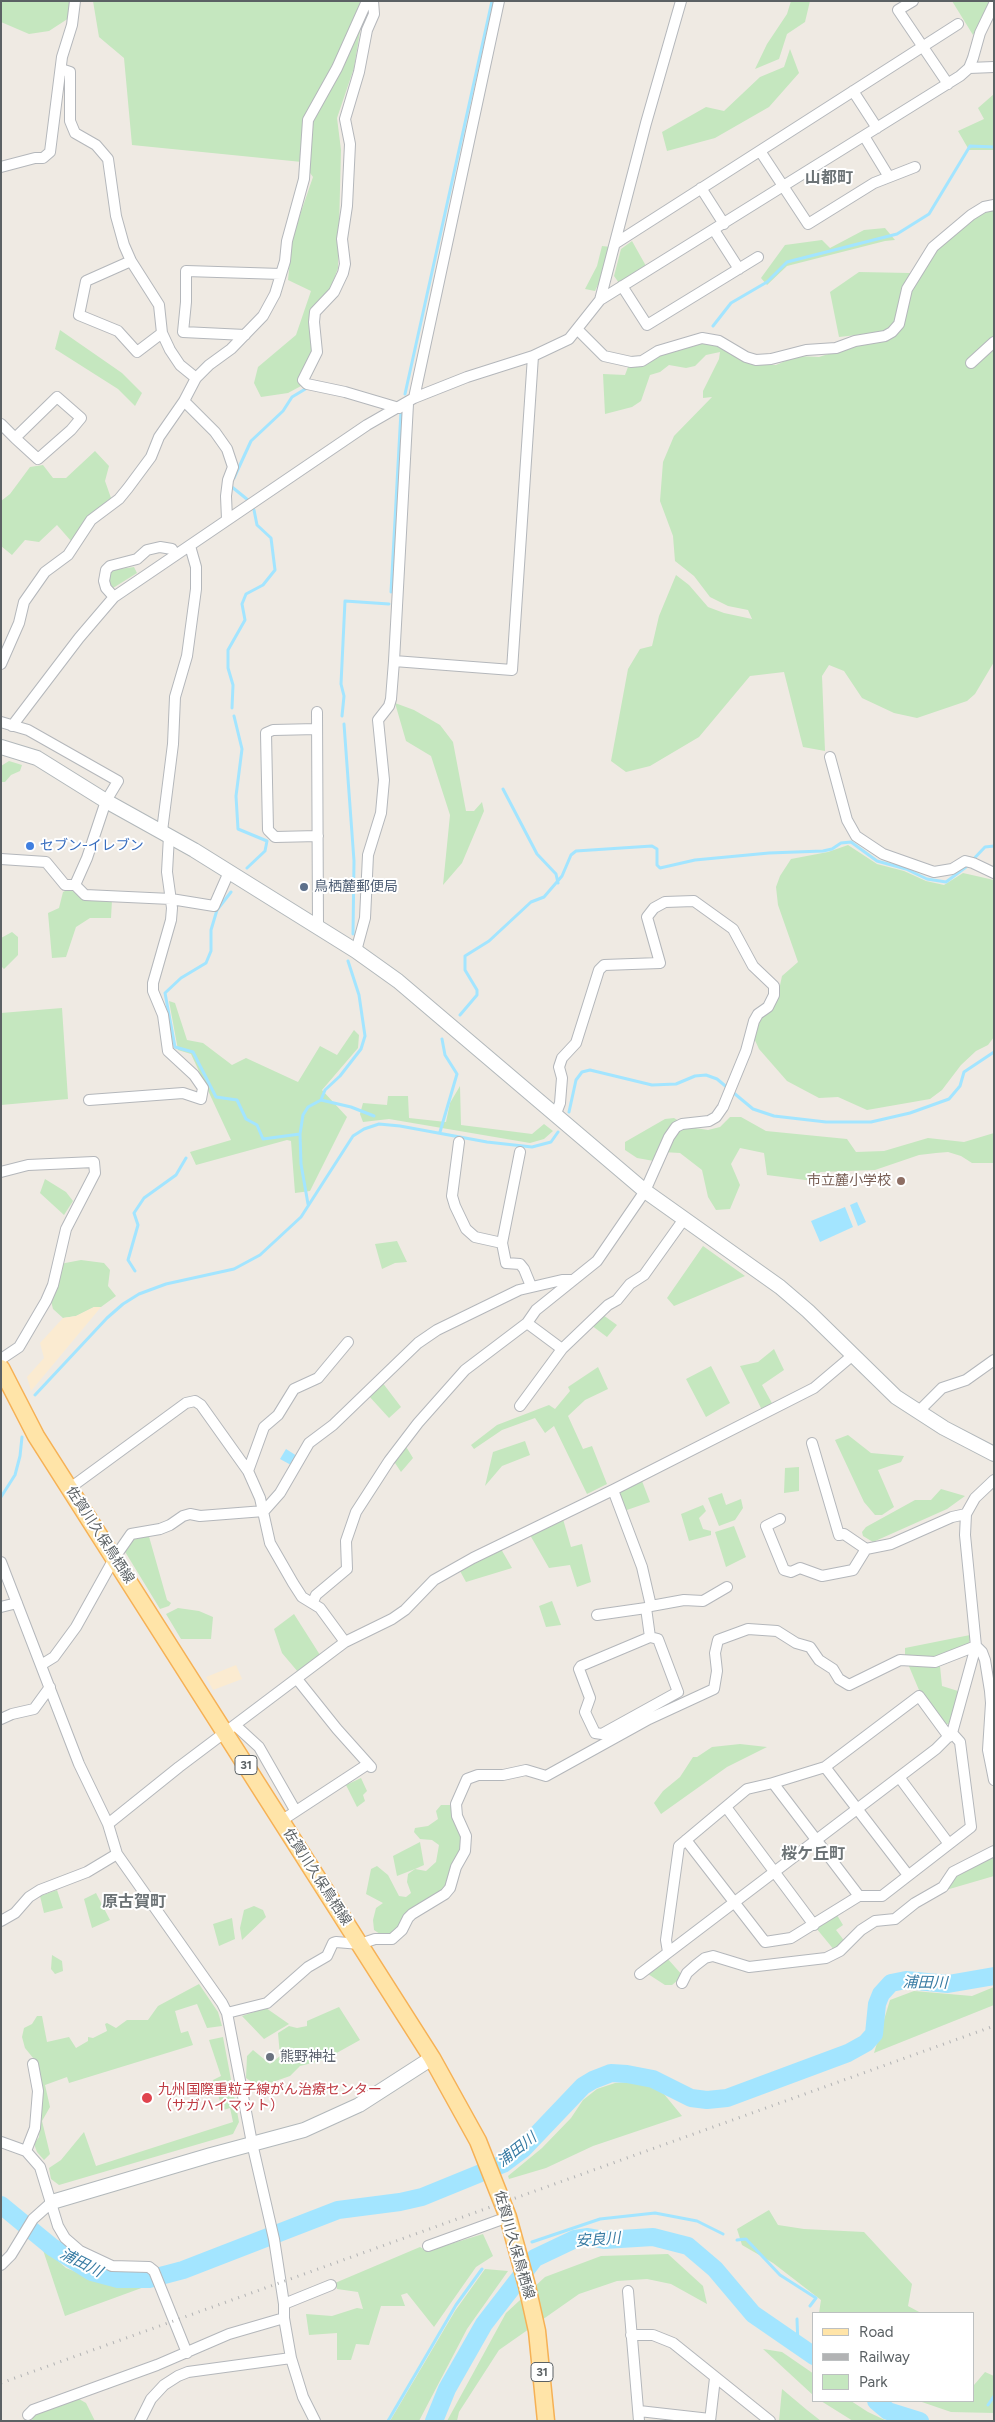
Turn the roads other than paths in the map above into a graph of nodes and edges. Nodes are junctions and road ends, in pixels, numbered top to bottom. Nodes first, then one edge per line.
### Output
1 (76, 1) edge
2 (368, 1) edge
3 (373, 1) edge
4 (500, 1) edge
5 (681, 1) edge
6 (913, 1) edge
7 (994, 4) edge
8 (958, 24) dead end
9 (923, 46) junction
10 (994, 67) edge
11 (969, 68) junction
12 (61, 70) junction
13 (948, 84) junction
14 (853, 92) junction
15 (877, 128) junction
16 (864, 136) junction
17 (760, 151) junction
18 (1, 167) edge
19 (915, 167) dead end
20 (889, 177) junction
21 (784, 186) junction
22 (701, 188) junction
23 (994, 205) edge
24 (724, 224) junction
25 (714, 230) junction
26 (616, 243) junction
27 (758, 257) dead end
28 (131, 261) junction
29 (739, 269) junction
30 (281, 274) junction
31 (622, 286) junction
32 (600, 300) junction
33 (578, 330) junction
34 (162, 333) junction
35 (245, 335) junction
36 (994, 342) edge
37 (533, 356) junction
38 (971, 363) dead end
39 (196, 378) junction
40 (184, 401) junction
41 (407, 403) junction
42 (1, 424) edge
43 (16, 438) junction
44 (227, 520) junction
45 (190, 546) junction
46 (175, 555) junction
47 (114, 598) junction
48 (394, 661) junction
49 (1, 664) edge
50 (317, 712) dead end
51 (1, 722) edge
52 (12, 726) junction
53 (317, 729) junction
54 (1, 747) edge
55 (830, 757) dead end
56 (106, 801) junction
57 (166, 833) junction
58 (318, 836) junction
59 (1, 859) edge
60 (229, 872) junction
61 (994, 874) edge
62 (75, 885) junction
63 (171, 899) junction
64 (318, 926) junction
65 (356, 951) junction
66 (89, 1100) dead end
67 (555, 1116) junction
68 (460, 1142) dead end
69 (520, 1152) dead end
70 (1, 1172) edge
71 (645, 1191) junction
72 (684, 1219) junction
73 (502, 1243) junction
74 (573, 1280) junction
75 (530, 1286) junction
76 (527, 1323) junction
77 (348, 1342) dead end
78 (562, 1349) junction
79 (853, 1355) junction
80 (1, 1359) edge
81 (994, 1360) edge
82 (1, 1368) edge
83 (520, 1406) dead end
84 (919, 1411) junction
85 (812, 1443) dead end
86 (994, 1454) edge
87 (248, 1471) junction
88 (994, 1480) edge
89 (70, 1488) junction
90 (613, 1490) junction
91 (264, 1511) junction
92 (966, 1514) junction
93 (780, 1519) dead end
94 (866, 1548) junction
95 (115, 1557) junction
96 (1, 1562) edge
97 (727, 1587) dead end
98 (313, 1602) junction
99 (18, 1603) junction
100 (1, 1607) edge
101 (649, 1607) junction
102 (597, 1615) dead end
103 (650, 1636) junction
104 (345, 1642) junction
105 (976, 1646) junction
106 (42, 1665) junction
107 (298, 1679) junction
108 (50, 1687) junction
109 (1, 1719) edge
110 (230, 1729) junction
111 (950, 1735) junction
112 (825, 1767) junction
113 (899, 1777) junction
114 (994, 1780) edge
115 (774, 1783) junction
116 (726, 1807) junction
117 (857, 1809) junction
118 (295, 1810) junction
119 (281, 1821) junction
120 (108, 1824) junction
121 (686, 1840) junction
122 (817, 1840) junction
123 (949, 1844) junction
124 (994, 1851) edge
125 (117, 1854) junction
126 (775, 1872) junction
127 (908, 1876) junction
128 (859, 1896) junction
129 (733, 1902) junction
130 (1, 1921) edge
131 (814, 1925) junction
132 (360, 1944) junction
133 (668, 1952) junction
134 (640, 1974) dead end
135 (682, 1983) dead end
136 (227, 2013) junction
137 (432, 2058) junction
138 (33, 2064) dead end
139 (1, 2142) edge
140 (252, 2143) junction
141 (26, 2151) junction
142 (52, 2202) junction
143 (508, 2218) junction
144 (428, 2246) dead end
145 (1, 2265) edge
146 (331, 2285) dead end
147 (628, 2291) dead end
148 (284, 2304) junction
149 (284, 2318) junction
150 (631, 2335) junction
151 (187, 2353) junction
152 (291, 2358) junction
153 (715, 2378) junction
154 (28, 2415) dead end
155 (639, 2416) edge
156 (710, 2420) edge
157 (140, 2421) edge
158 (316, 2421) edge
159 (546, 2421) edge
160 (770, 2421) edge

1 - 12 street
2 - 30 street
3 - 41 street
4 - 41 street
5 - 26 street
6 - 9 street
7 - 11 street
8 - 9 street
9 - 13 street
9 - 14 street
10 - 11 street
11 - 13 street
12 - 18 street
12 - 28 street
13 - 15 street
14 - 15 street
14 - 17 street
15 - 16 street
16 - 20 street
16 - 21 street
17 - 21 street
17 - 22 street
19 - 20 street
20 - 21 street
21 - 24 street
22 - 24 street
22 - 26 street
23 - 33 street
24 - 25 street
25 - 29 street
25 - 31 street
26 - 32 street
27 - 29 street
28 - 34 street
28 - 34 street
29 - 31 street
30 - 35 street
30 - 35 street
31 - 32 street
32 - 33 street
33 - 37 street
34 - 39 street
35 - 39 street
36 - 38 street
37 - 41 street
37 - 48 street
39 - 40 street
40 - 44 street
40 - 49 street
41 - 44 street
41 - 48 street
42 - 43 street
43 - 43 street
44 - 45 street
45 - 46 street
45 - 57 street
46 - 47 street
46 - 47 street
47 - 52 street
48 - 65 street
50 - 53 street
51 - 52 street
52 - 56 street
53 - 58 street
53 - 58 street
54 - 56 street
55 - 61 street
56 - 57 street
56 - 62 street
57 - 60 street
57 - 63 street
58 - 64 street
59 - 62 street
60 - 63 street
60 - 64 street
62 - 63 street
63 - 66 street
64 - 65 street
65 - 67 street
67 - 71 street
67 - 71 street
68 - 73 street
69 - 73 street
70 - 80 street
71 - 72 street
71 - 74 street
72 - 78 street
72 - 79 street
73 - 75 street
74 - 75 street
74 - 76 street
75 - 91 street
76 - 78 street
76 - 98 street
77 - 87 street
78 - 83 street
79 - 84 street
79 - 90 street
81 - 84 street
82 - 89 main road, 佐賀川久保鳥栖線 / 31
84 - 86 street
85 - 94 street
87 - 89 street
87 - 91 street
88 - 92 street
89 - 95 main road, 佐賀川久保鳥栖線 / 31
90 - 101 street
90 - 104 street
91 - 95 street
91 - 98 street
92 - 94 street
92 - 105 street
93 - 94 street
95 - 106 street
95 - 110 main road, 佐賀川久保鳥栖線 / 31
96 - 99 street
97 - 101 street
98 - 104 street
99 - 100 street
99 - 106 street
101 - 102 street
101 - 103 street
103 - 103 street
104 - 107 street
105 - 111 street
105 - 114 street
105 - 132 street
106 - 108 street
107 - 110 street
107 - 118 street
108 - 109 street
108 - 120 street
110 - 118 street
110 - 119 main road, 佐賀川久保鳥栖線 / 31
110 - 120 street
111 - 112 street
111 - 113 street
111 - 123 street
112 - 115 street
112 - 117 street
113 - 117 street
113 - 123 street
115 - 116 street
115 - 122 street
116 - 121 street
116 - 126 street
117 - 122 street
117 - 127 street
118 - 119 street
119 - 132 main road, 佐賀川久保鳥栖線 / 31
120 - 125 street
121 - 129 street
121 - 133 street
122 - 126 street
122 - 128 street
123 - 127 street
124 - 135 street
125 - 130 street
125 - 136 street
126 - 129 street
126 - 131 street
127 - 128 street
128 - 131 street
129 - 131 street
129 - 133 street
132 - 136 street
132 - 137 main road, 佐賀川久保鳥栖線 / 31
133 - 134 street
136 - 140 street
137 - 140 street
137 - 143 main road, 佐賀川久保鳥栖線 / 31
138 - 141 street
139 - 141 street
140 - 142 street
140 - 148 street
141 - 142 street
142 - 145 street
142 - 151 street
143 - 144 street
143 - 159 main road, 佐賀川久保鳥栖線 / 31
146 - 148 street
147 - 150 street
148 - 149 street
149 - 151 street
149 - 152 street
150 - 153 street
150 - 155 street
151 - 154 street
152 - 157 street
152 - 158 street
153 - 156 street
153 - 160 street
155 - 156 street

